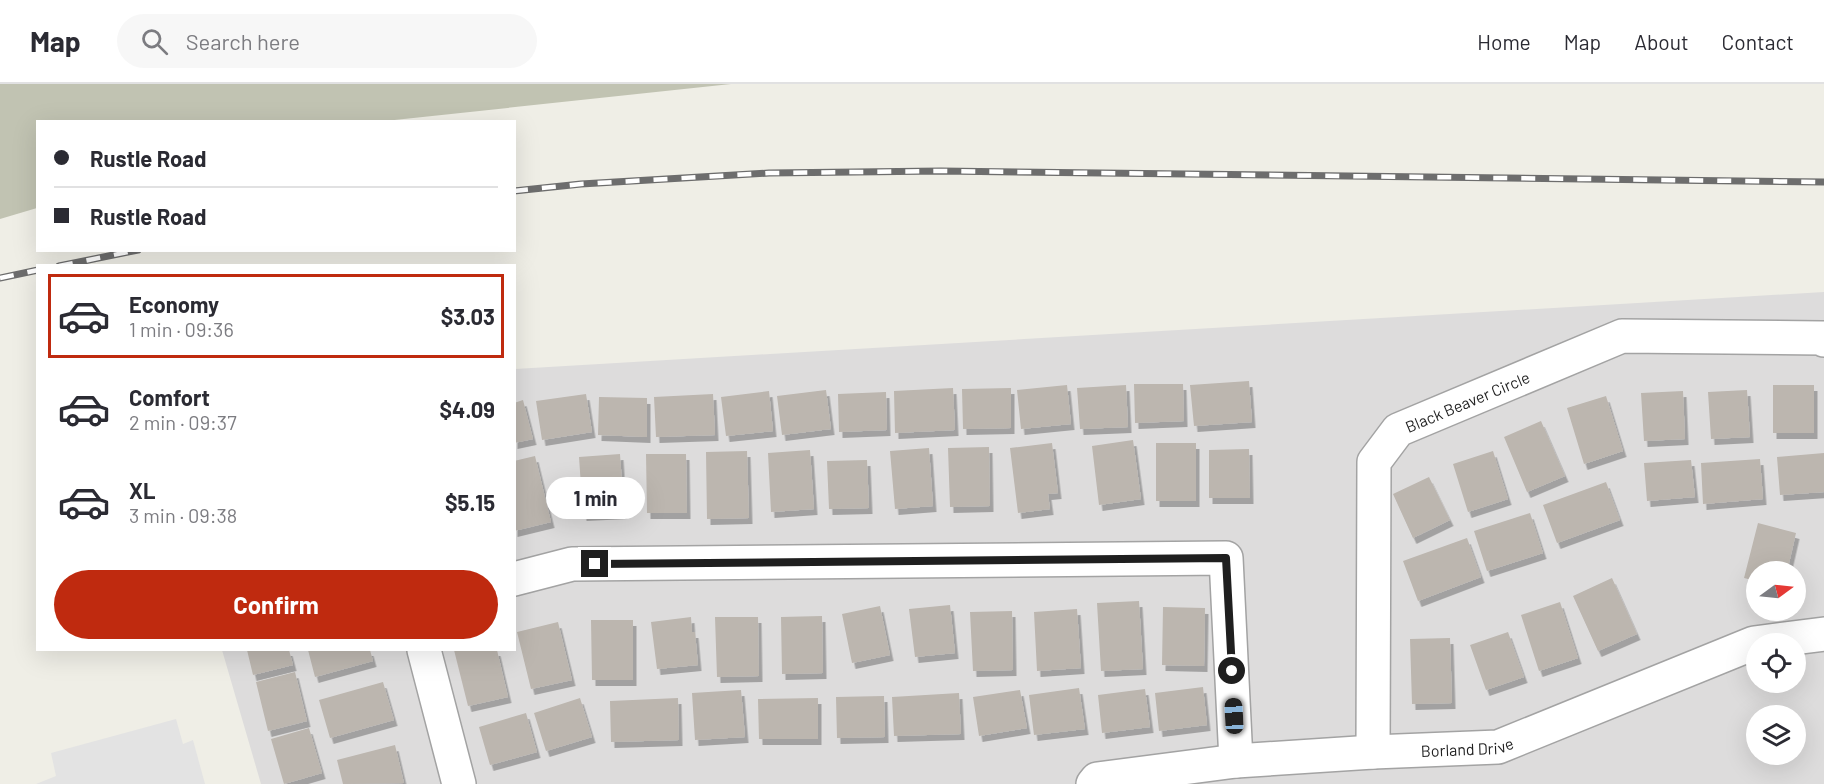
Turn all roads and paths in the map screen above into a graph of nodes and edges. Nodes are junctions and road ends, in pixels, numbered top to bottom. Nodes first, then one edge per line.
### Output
1 (1824, 340) edge
2 (516, 578) edge
3 (1824, 634) edge
4 (424, 651) edge
5 (1373, 752) junction
6 (1236, 761) junction
7 (459, 784) edge
8 (1093, 784) edge

1 - 5 street, Black Beaver Circle
2 - 6 street
3 - 5 street, Borland Drive
4 - 7 street
5 - 6 street, Borland Drive
6 - 8 street, Borland Drive

